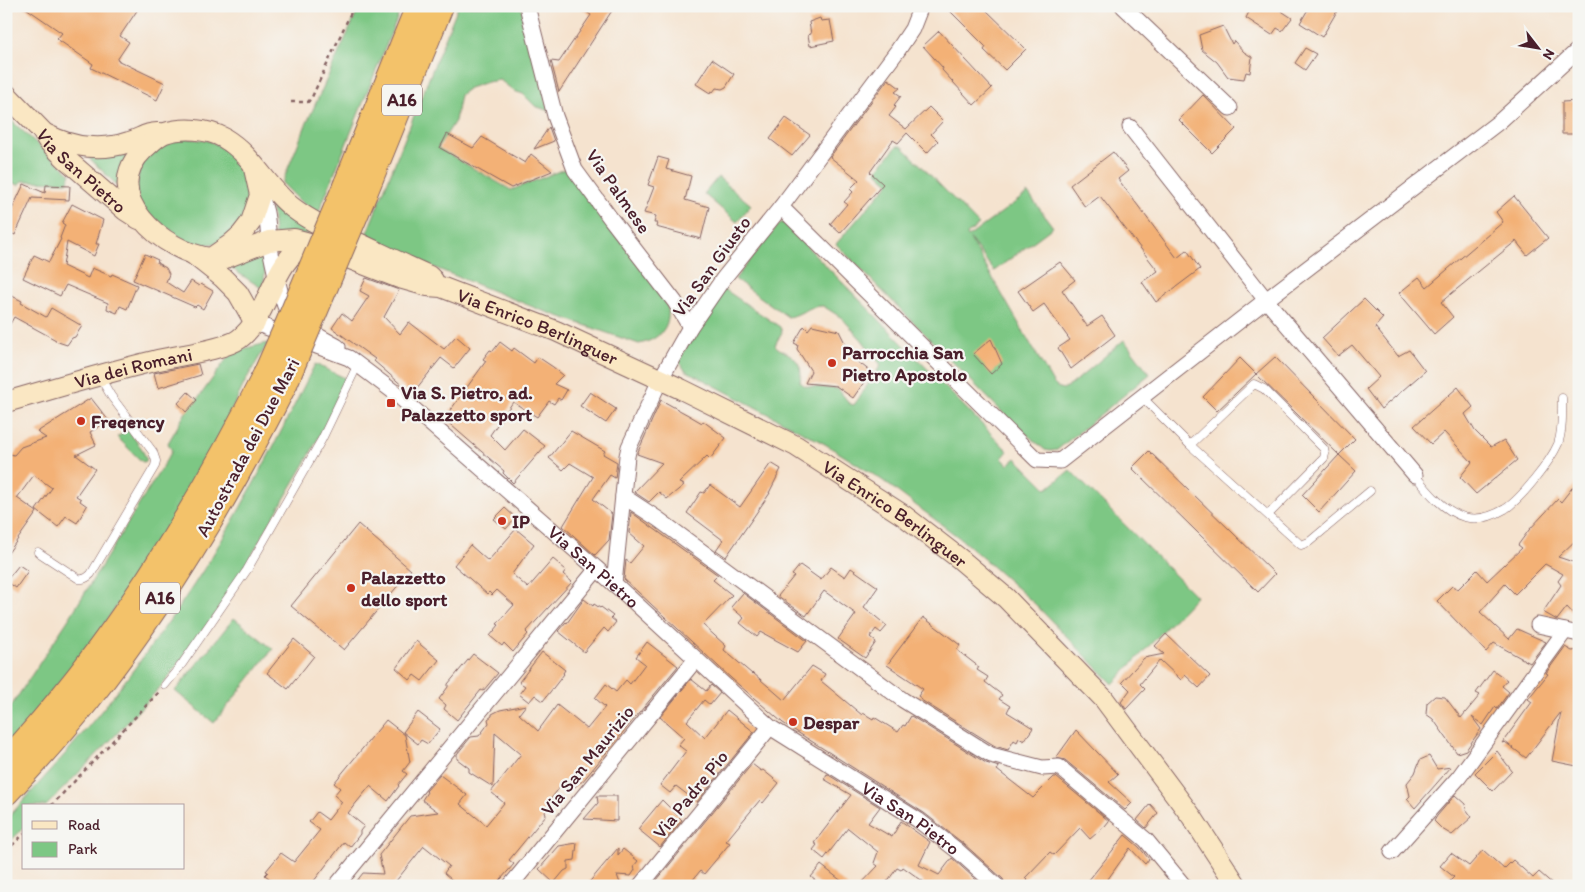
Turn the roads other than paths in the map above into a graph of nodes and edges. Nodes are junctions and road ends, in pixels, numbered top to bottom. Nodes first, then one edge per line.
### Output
1 (419, 6) edge
2 (440, 6) edge
3 (527, 6) edge
4 (921, 6) edge
5 (1123, 6) edge
6 (1579, 49) edge
7 (6, 94) edge
8 (1230, 108) dead end
9 (1130, 127) dead end
10 (42, 131) junction
11 (165, 133) junction
12 (252, 164) junction
13 (355, 189) junction
14 (260, 195) junction
15 (781, 207) junction
16 (141, 220) junction
17 (269, 241) junction
18 (309, 243) junction
19 (202, 256) junction
20 (278, 277) junction
21 (441, 287) junction
22 (1266, 300) junction
23 (255, 323) junction
24 (690, 327) junction
25 (354, 361) junction
26 (99, 375) junction
27 (660, 380) junction
28 (1142, 397) junction
29 (1562, 398) dead end
30 (6, 402) edge
31 (1190, 445) junction
32 (1415, 475) joint
33 (1370, 491) dead end
34 (623, 496) junction
35 (1268, 515) junction
36 (38, 552) dead end
37 (596, 569) junction
38 (614, 584) junction
39 (1538, 625) dead end
40 (1572, 632) edge
41 (696, 659) junction
42 (165, 685) road end
43 (770, 727) junction
44 (6, 763) edge
45 (6, 792) edge
46 (1392, 852) dead end
47 (336, 886) edge
48 (510, 886) edge
49 (640, 886) edge
50 (997, 886) edge
51 (1184, 886) edge
52 (1237, 886) edge

1 - 13 highway, Autostrada dei Due Mari / A16
2 - 13 highway, Autostrada dei Due Mari / A16
3 - 24 street, Via Palmese
4 - 15 street, Via San Giusto
5 - 8 street
6 - 22 street
7 - 10 main road, Via San Pietro
9 - 22 street
10 - 11 main road
10 - 16 main road, Via San Pietro
11 - 12 main road
11 - 16 main road
12 - 14 main road
12 - 21 main road, Via Enrico Berlinguer
13 - 44 highway, Autostrada dei Due Mari / A16, bridge
13 - 45 highway, Autostrada dei Due Mari / A16, bridge
14 - 17 street
14 - 19 main road
15 - 24 street, Via San Giusto
15 - 28 street
16 - 19 main road
17 - 18 main road, Via Enrico Berlinguer
17 - 19 main road, Via Enrico Berlinguer
17 - 20 street
18 - 20 main road
18 - 21 main road, Via Enrico Berlinguer
19 - 23 main road
20 - 23 main road
20 - 25 street
21 - 27 main road, Via Enrico Berlinguer
22 - 28 street
22 - 32 street
23 - 25 street, Via San Pietro
23 - 26 main road, Via dei Romani
24 - 27 street, Via San Giusto
25 - 37 street, Via San Pietro
25 - 42 lane
26 - 30 main road, Via dei Romani
26 - 36 lane
27 - 34 street, Via San Giusto
27 - 52 main road, Via Enrico Berlinguer
28 - 31 lane
29 - 32 lane
31 - 35 lane
31 - 35 lane
33 - 35 lane
34 - 38 street, Via San Giusto
34 - 51 street
37 - 38 street, Via San Pietro
37 - 47 street
38 - 41 street, Via San Pietro
39 - 40 street
40 - 46 street
41 - 43 street, Via San Pietro
41 - 48 street, Via San Maurizio
43 - 49 street, Via Padre Pio
43 - 50 street, Via San Pietro

